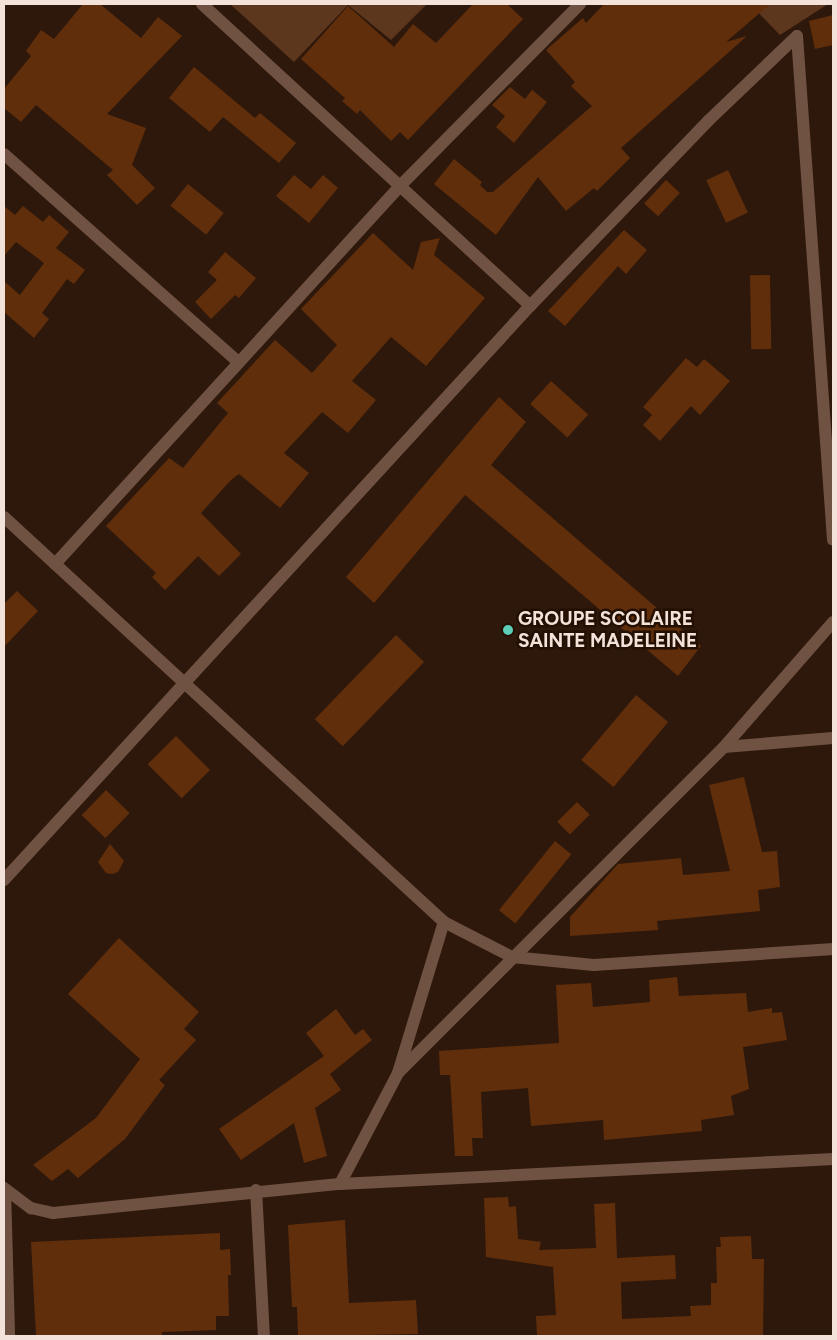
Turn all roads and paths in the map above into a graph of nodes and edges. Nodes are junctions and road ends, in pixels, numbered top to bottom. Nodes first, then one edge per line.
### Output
1 (202, 4) edge
2 (580, 4) edge
3 (4, 154) edge
4 (400, 186) junction
5 (530, 306) junction
6 (239, 362) junction
7 (4, 517) edge
8 (833, 540) edge
9 (55, 564) junction
10 (833, 622) edge
11 (185, 684) junction
12 (833, 738) edge
13 (724, 747) junction
14 (6, 873) edge
15 (444, 922) junction
16 (833, 949) edge
17 (512, 957) junction
18 (398, 1073) junction
19 (833, 1159) edge
20 (340, 1184) junction
21 (4, 1188) edge
22 (256, 1190) junction
23 (9, 1336) edge
24 (264, 1336) edge

1 - 4 street
2 - 4 street
3 - 6 street
4 - 5 street
4 - 6 street
5 - 8 street
5 - 11 street
6 - 9 street
7 - 9 street
9 - 11 street
10 - 13 street
11 - 14 street
11 - 15 street
12 - 13 street
13 - 17 street
15 - 17 street
15 - 18 street
16 - 17 street
17 - 18 street
18 - 20 street
19 - 20 street
20 - 22 street
21 - 22 street
21 - 23 street
22 - 24 street

